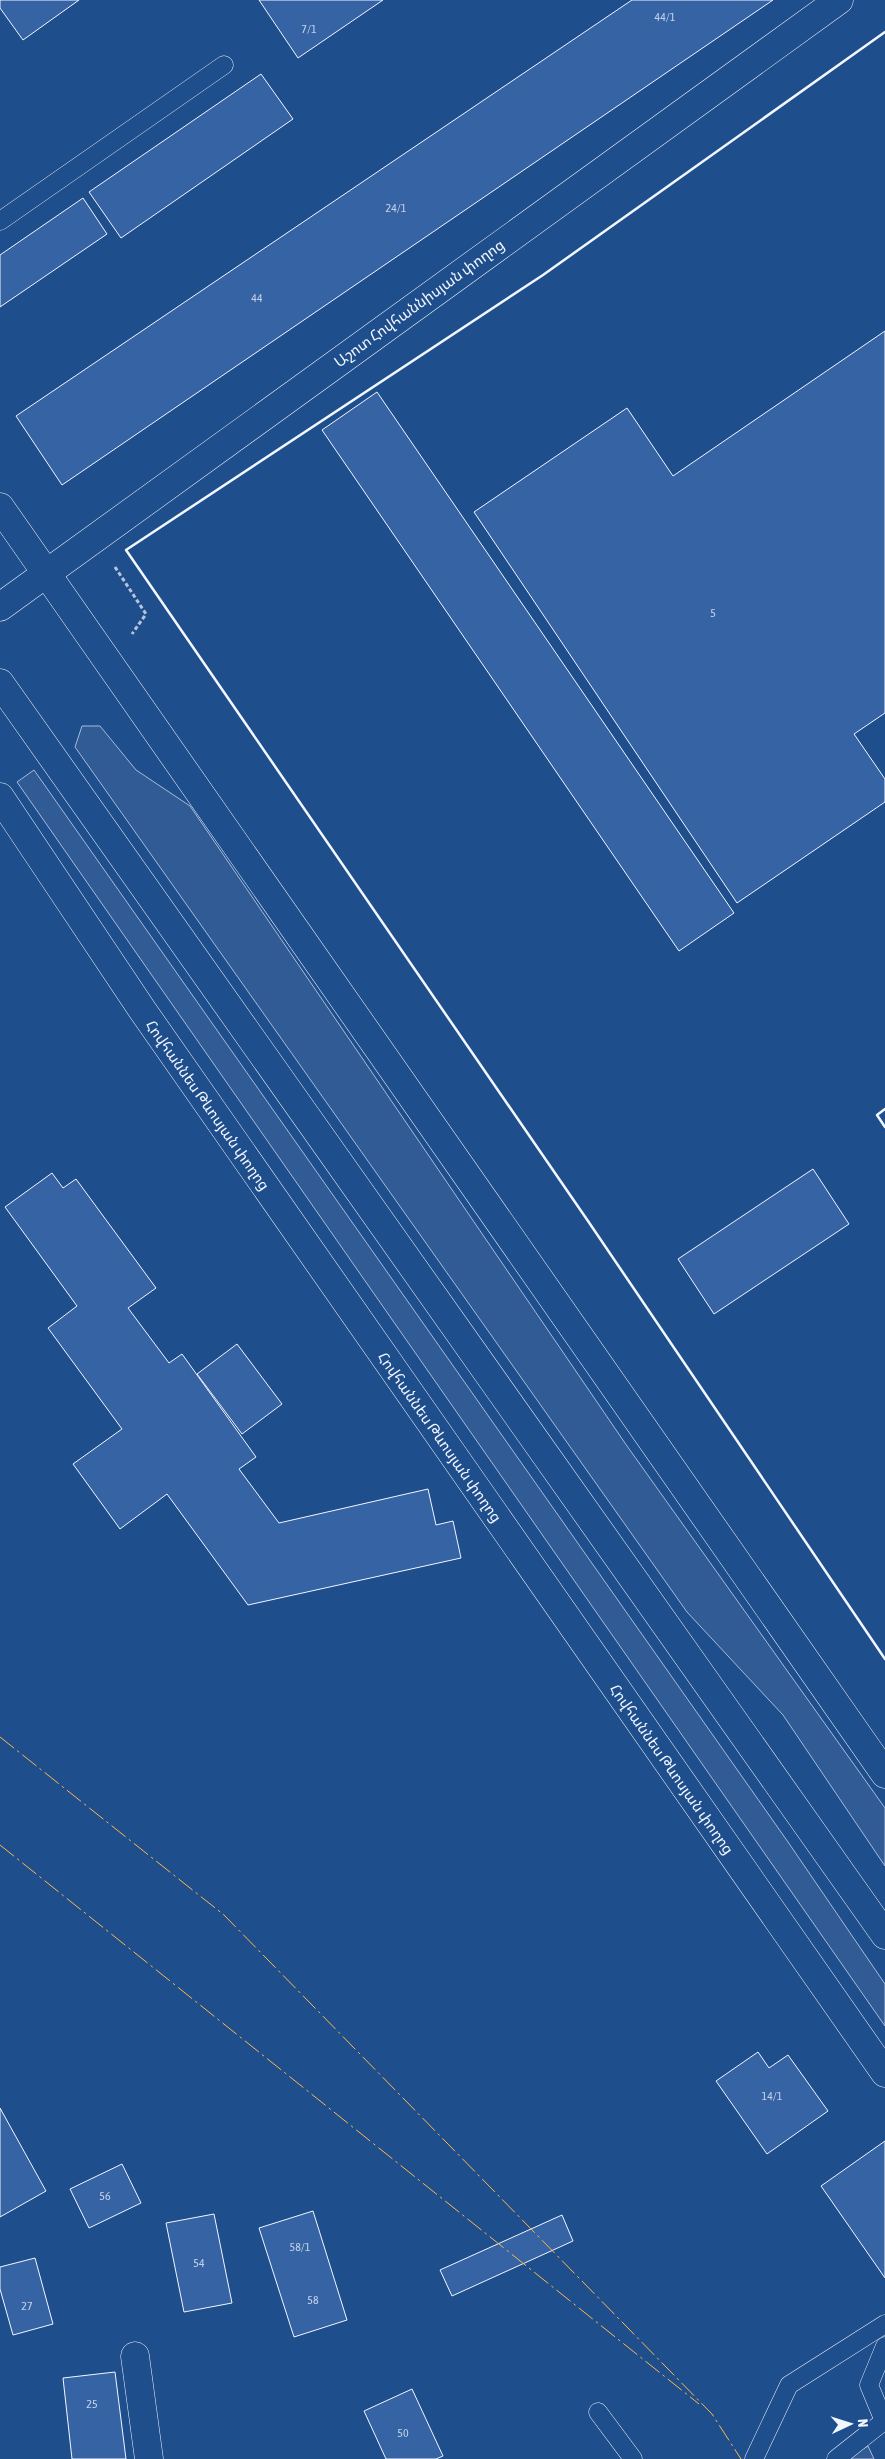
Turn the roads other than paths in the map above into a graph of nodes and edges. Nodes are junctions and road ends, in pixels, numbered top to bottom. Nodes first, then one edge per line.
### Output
1 (839, 0) edge
2 (224, 65) dead end
3 (0, 221) edge
4 (0, 507) edge
5 (46, 572) junction
6 (0, 607) edge
7 (0, 683) edge
8 (0, 797) edge
9 (885, 1774) edge
10 (885, 1935) edge
11 (885, 2073) edge
12 (885, 2324) edge
13 (885, 2346) edge
14 (136, 2356) dead end
15 (598, 2412) dead end
16 (149, 2459) edge
17 (632, 2459) edge
18 (754, 2459) edge
19 (836, 2459) edge

1 - 5 main road, Աշոտ Հովհաննիսյան փողոց
2 - 3 lane
4 - 5 main road
5 - 6 main road, Աշոտ Հովհաննիսյան փողոց
5 - 9 main road
7 - 10 main road
8 - 11 main road, Հովհաննես Թևոսյան փողոց
12 - 18 lane
13 - 19 lane
14 - 16 main road
15 - 17 lane

